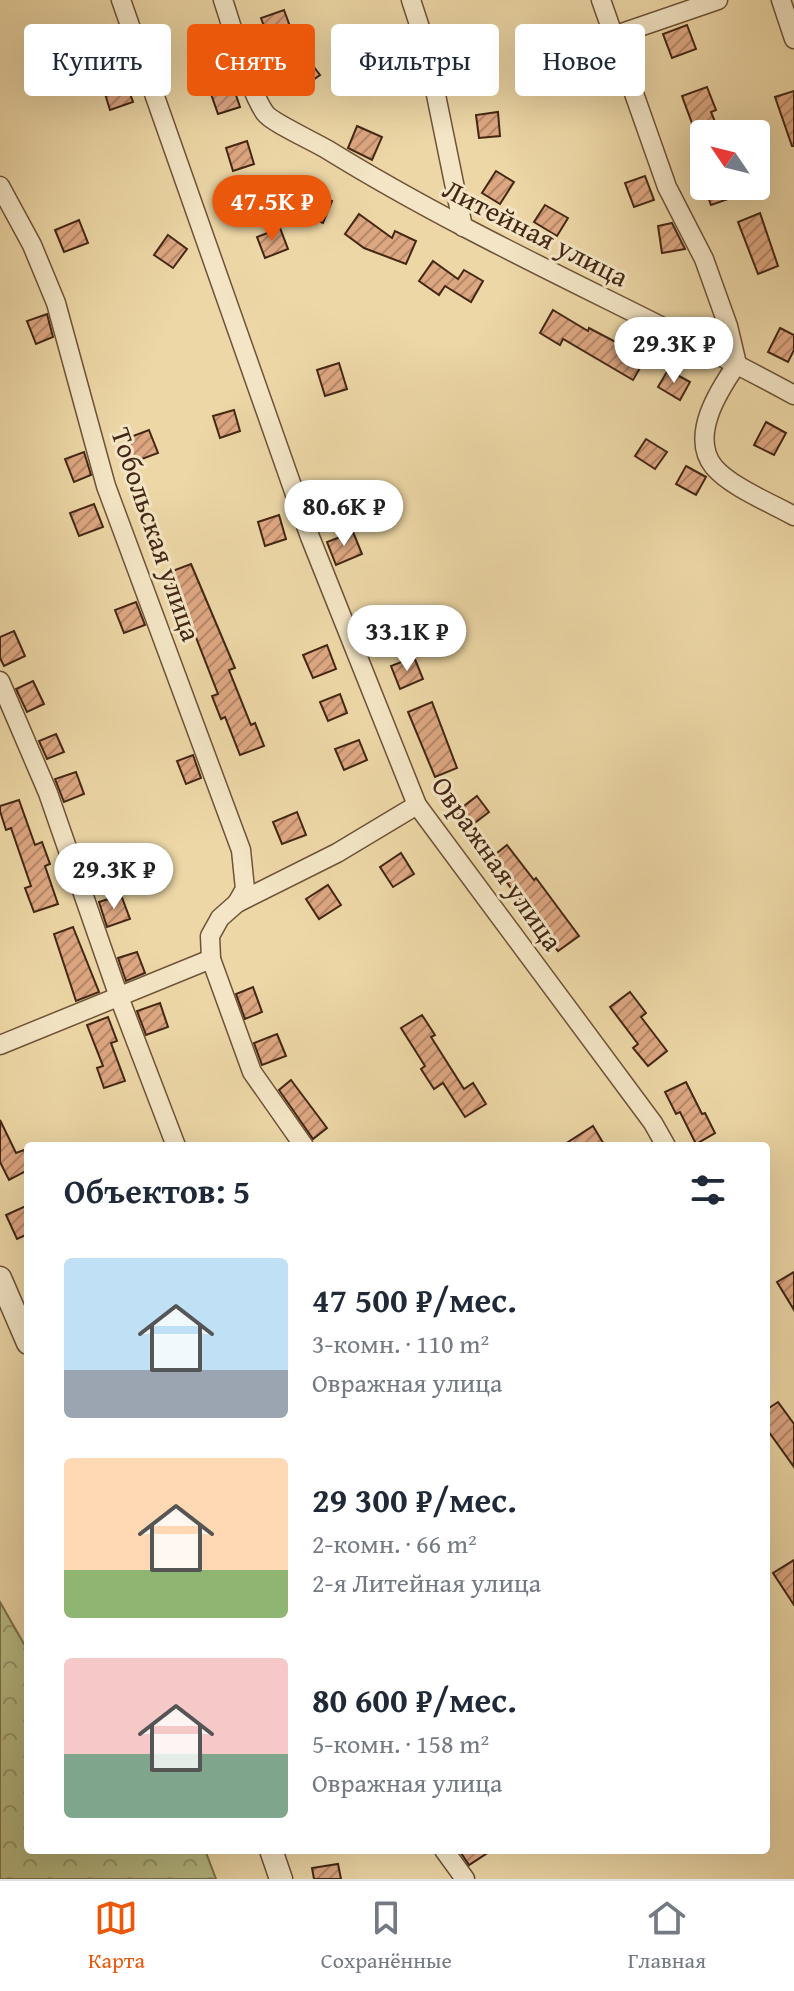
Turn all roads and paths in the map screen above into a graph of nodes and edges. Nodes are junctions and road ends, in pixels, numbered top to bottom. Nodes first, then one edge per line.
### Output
1 (121, 0) edge
2 (223, 0) edge
3 (411, 0) edge
4 (601, 0) edge
5 (718, 0) edge
6 (781, 0) edge
7 (609, 24) edge
8 (645, 25) edge
9 (794, 39) edge
10 (634, 96) edge
11 (0, 186) edge
12 (463, 227) junction
13 (737, 364) junction
14 (794, 395) edge
15 (794, 516) edge
16 (0, 681) edge
17 (417, 805) junction
18 (237, 903) junction
19 (211, 959) junction
20 (119, 997) junction
21 (0, 1045) edge
22 (174, 1142) edge
23 (301, 1142) edge
24 (664, 1142) edge
25 (0, 1278) edge
26 (24, 1334) edge
27 (272, 1854) edge
28 (447, 1854) edge
29 (281, 1879) edge
30 (465, 1879) edge

1 - 17 street, Овражная улица
2 - 12 street, Литейная улица
3 - 12 street
4 - 7 street
5 - 8 street
6 - 9 street
10 - 13 street
11 - 18 street, Тобольская улица
12 - 13 street, Литейная улица
13 - 14 street, Литейная улица
13 - 15 street
16 - 20 street
17 - 18 street
17 - 24 street, Овражная улица
18 - 19 street
19 - 20 street
19 - 23 street
20 - 21 street
20 - 22 street
25 - 26 street
27 - 29 street
28 - 30 street

